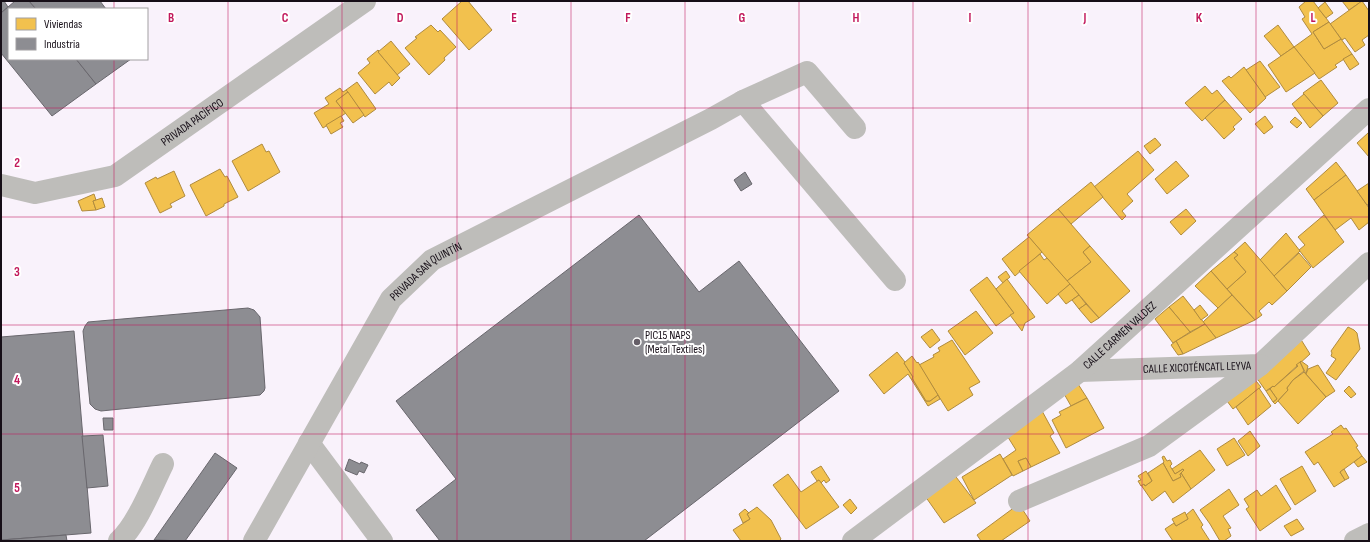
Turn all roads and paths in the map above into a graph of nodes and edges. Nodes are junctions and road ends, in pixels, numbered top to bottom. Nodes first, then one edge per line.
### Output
1 (365, 1) edge
2 (743, 101) junction
3 (1369, 109) edge
4 (855, 128) dead end
5 (1, 185) edge
6 (1369, 263) edge
7 (895, 280) dead end
8 (1260, 365) junction
9 (1080, 371) junction
10 (309, 443) junction
11 (163, 464) dead end
12 (1019, 501) dead end
13 (1369, 534) edge
14 (119, 541) edge
15 (254, 541) edge
16 (382, 541) edge
17 (853, 541) edge
18 (1355, 541) edge

1 - 5 street, PRIVADA PACÍFICO
2 - 4 street, PRIVADA SAN QUINTÍN
2 - 7 street
2 - 10 street, PRIVADA SAN QUINTÍN
3 - 9 street, CALLE CARMEN VALDEZ
6 - 8 street, CALLE XICOTÉNCATL LEYVA
8 - 9 street, CALLE XICOTÉNCATL LEYVA
8 - 12 street
9 - 17 street, CALLE CARMEN VALDEZ
10 - 15 street, PRIVADA SAN QUINTÍN
10 - 16 street
11 - 14 street
13 - 18 street

